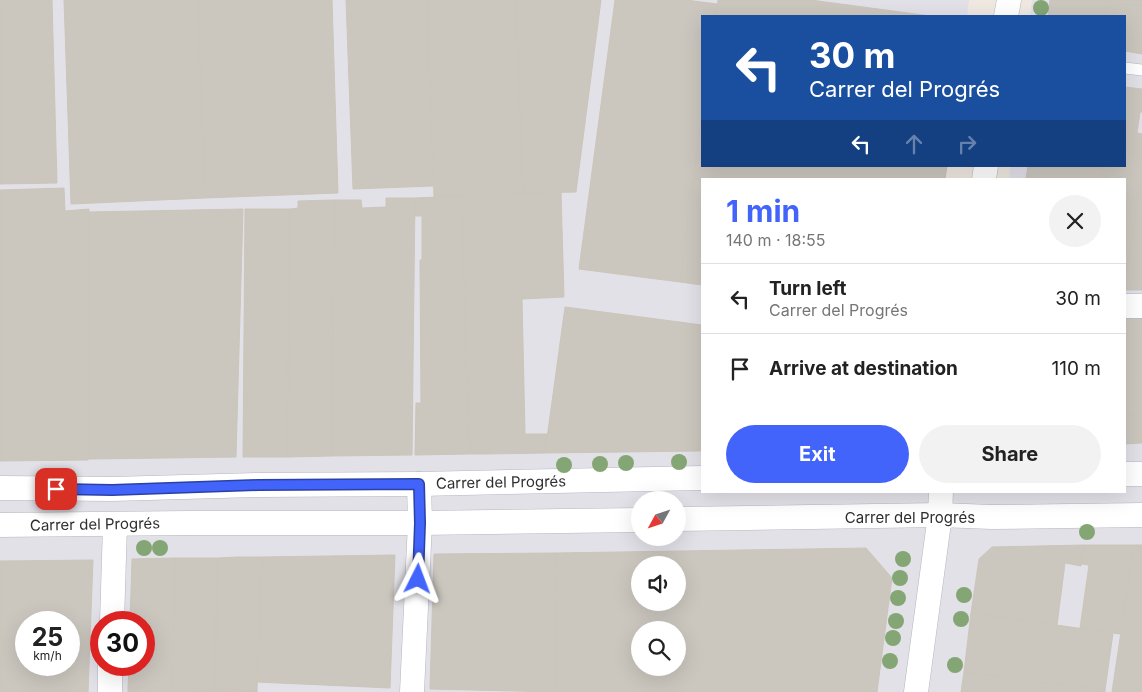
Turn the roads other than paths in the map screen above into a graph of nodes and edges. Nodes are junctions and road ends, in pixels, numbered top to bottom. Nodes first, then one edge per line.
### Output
1 (1009, 0) edge
2 (1006, 15) edge
3 (1126, 68) edge
4 (1142, 70) edge
5 (1126, 306) edge
6 (1142, 306) edge
7 (1126, 474) edge
8 (1142, 474) edge
9 (701, 478) edge
10 (419, 484) junction
11 (0, 488) edge
12 (941, 493) edge
13 (1142, 514) edge
14 (940, 515) junction
15 (686, 519) edge
16 (631, 520) edge
17 (420, 523) junction
18 (0, 525) edge
19 (115, 525) junction
20 (112, 611) edge
21 (110, 676) edge
22 (110, 692) edge
23 (412, 692) edge
24 (916, 692) edge

1 - 2 street
3 - 4 lane
5 - 6 street
7 - 8 street
9 - 10 street, Carrer del Progrés
10 - 11 street, Carrer del Progrés
10 - 17 street
12 - 14 street
13 - 14 street, Carrer del Progrés
14 - 15 street, Carrer del Progrés
14 - 24 street
16 - 17 street, Carrer del Progrés
17 - 19 street, Carrer del Progrés
17 - 23 street
18 - 19 street, Carrer del Progrés
19 - 20 street
21 - 22 street

